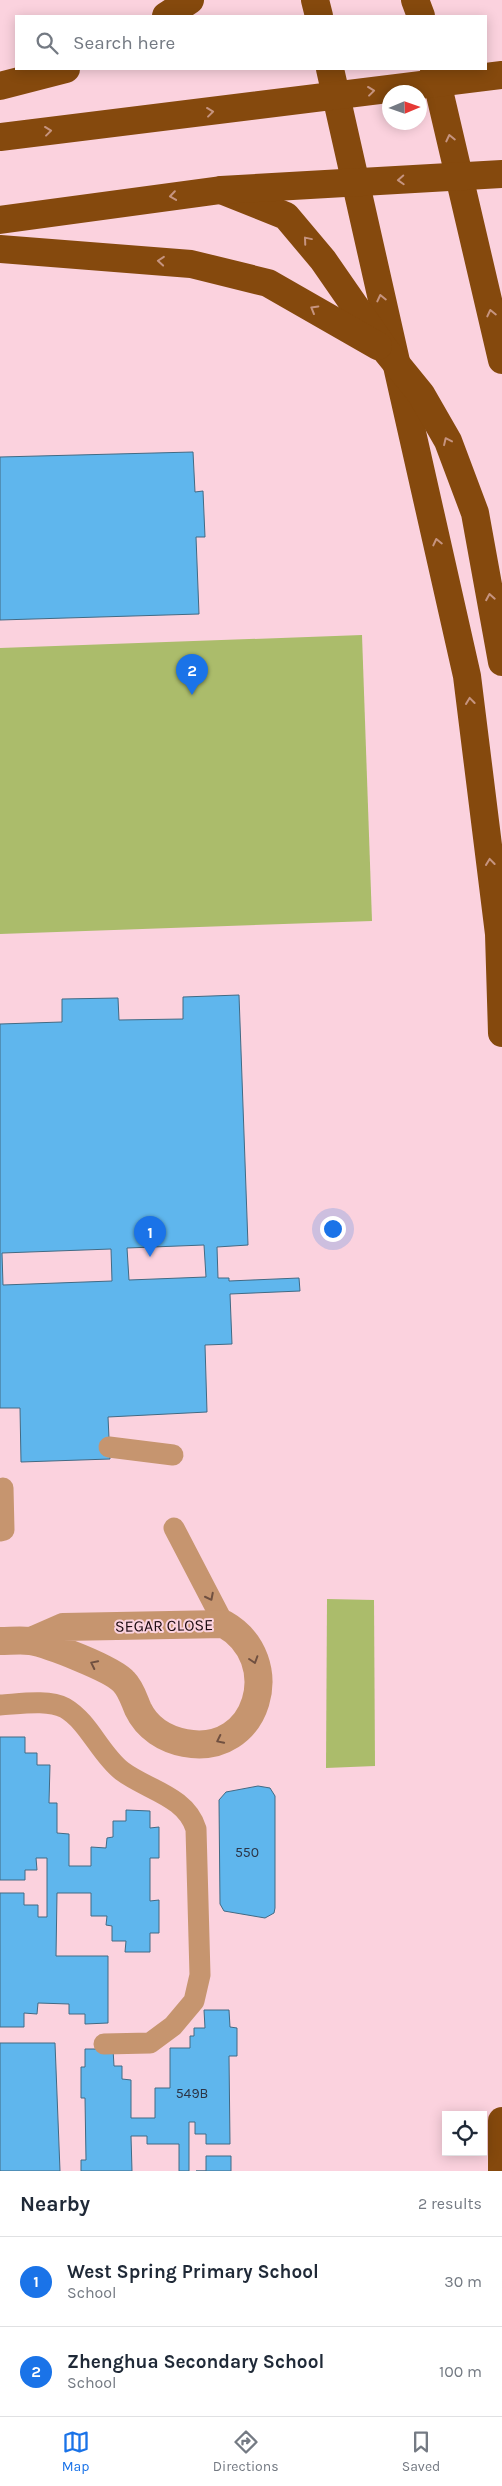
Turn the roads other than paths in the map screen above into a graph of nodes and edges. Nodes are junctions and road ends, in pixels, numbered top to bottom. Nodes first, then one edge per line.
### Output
1 (190, 0) edge
2 (315, 0) edge
3 (416, 0) edge
4 (168, 15) edge
5 (319, 15) edge
6 (421, 15) edge
7 (62, 70) edge
8 (330, 70) edge
9 (434, 70) edge
10 (502, 74) edge
11 (0, 86) edge
12 (0, 137) edge
13 (502, 174) edge
14 (221, 190) junction
15 (0, 220) edge
16 (0, 249) edge
17 (386, 351) junction
18 (502, 360) edge
19 (502, 662) edge
20 (502, 1033) edge
21 (109, 1447) dead end
22 (173, 1454) dead end
23 (3, 1488) dead end
24 (174, 1528) dead end
25 (2, 1530) edge
26 (224, 1624) junction
27 (0, 1641) edge
28 (32, 1641) junction
29 (0, 1705) edge
30 (104, 2044) dead end
31 (502, 2121) edge
32 (502, 2171) edge

1 - 4 highway
2 - 5 highway
3 - 6 highway
7 - 11 highway
20 -> 8 highway
18 -> 9 highway
12 -> 10 highway
13 -> 14 highway
14 -> 15 highway
17 -> 14 highway
17 -> 16 highway
19 -> 17 highway
21 - 22 lane
23 - 25 lane
24 -> 26 lane
26 - 28 street, SEGAR CLOSE
26 -> 28 street, SEGAR CLOSE
27 - 28 street, SEGAR CLOSE
29 - 30 lane
31 - 32 highway

